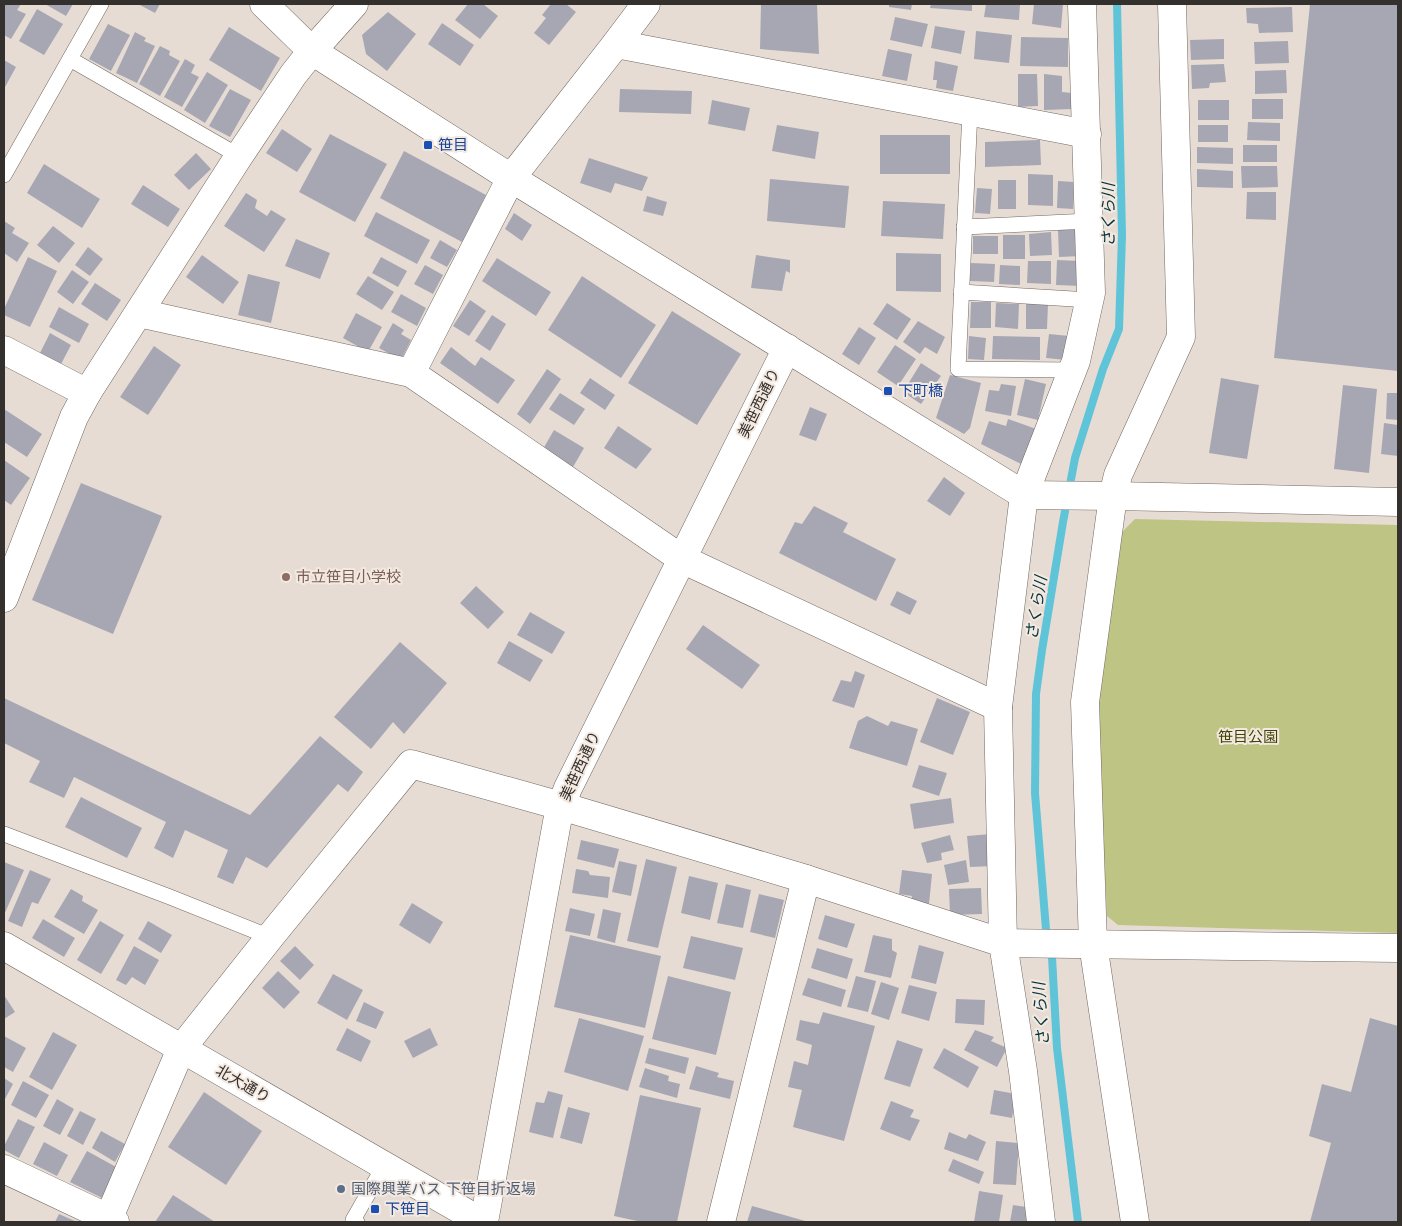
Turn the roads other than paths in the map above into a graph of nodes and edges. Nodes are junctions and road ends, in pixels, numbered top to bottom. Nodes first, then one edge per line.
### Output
1 (101, 4) edge
2 (264, 4) edge
3 (354, 4) edge
4 (646, 4) edge
5 (1082, 4) edge
6 (1172, 4) edge
7 (616, 44) junction
8 (312, 51) junction
9 (70, 60) junction
10 (970, 111) junction
11 (1087, 134) junction
12 (238, 156) junction
13 (4, 175) edge
14 (510, 178) junction
15 (1089, 221) junction
16 (964, 227) junction
17 (961, 292) junction
18 (1090, 300) junction
19 (139, 313) junction
20 (787, 348) junction
21 (4, 350) edge
22 (1072, 370) junction
23 (412, 373) junction
24 (87, 393) junction
25 (1034, 495) junction
26 (1106, 496) junction
27 (1398, 502) edge
28 (682, 559) junction
29 (4, 598) edge
30 (998, 707) junction
31 (561, 806) junction
32 (4, 834) edge
33 (806, 879) junction
34 (270, 937) junction
35 (1010, 943) junction
36 (1082, 944) junction
37 (4, 946) edge
38 (1398, 948) edge
39 (181, 1049) junction
40 (384, 1166) junction
41 (4, 1169) edge
42 (110, 1221) edge
43 (357, 1222) edge
44 (483, 1222) edge
45 (721, 1222) edge
46 (1041, 1222) edge
47 (1135, 1222) edge

1 - 9 lane
2 - 8 street
3 - 8 street
4 - 7 street
5 - 11 street
6 - 26 street
7 - 10 street
7 - 14 street
8 - 12 street
8 - 14 street
9 - 12 lane
9 - 13 lane
10 - 11 street
10 - 16 lane
11 - 15 street
12 - 19 street
14 - 20 street
14 - 23 street
15 - 16 lane
15 - 18 street
16 - 17 lane
17 - 18 lane
17 - 22 lane
18 - 22 street
19 - 23 street
19 - 24 street
20 - 25 street
20 - 28 street, 美笹西通り
21 - 24 street
22 - 25 street
23 - 28 street
24 - 29 street
25 - 26 street
25 - 30 street
26 - 27 street
26 - 36 street
28 - 30 street
28 - 31 street, 美笹西通り
30 - 35 street
31 - 33 street
31 - 34 street
31 - 44 street, 美笹西通り
32 - 34 lane
33 - 35 street
33 - 45 street
34 - 39 street
35 - 36 street
35 - 46 street
36 - 38 street
36 - 47 street
37 - 39 street, 北大通り
39 - 40 street, 北大通り
39 - 42 street
40 - 43 lane
40 - 44 street, 北大通り
41 - 42 street

